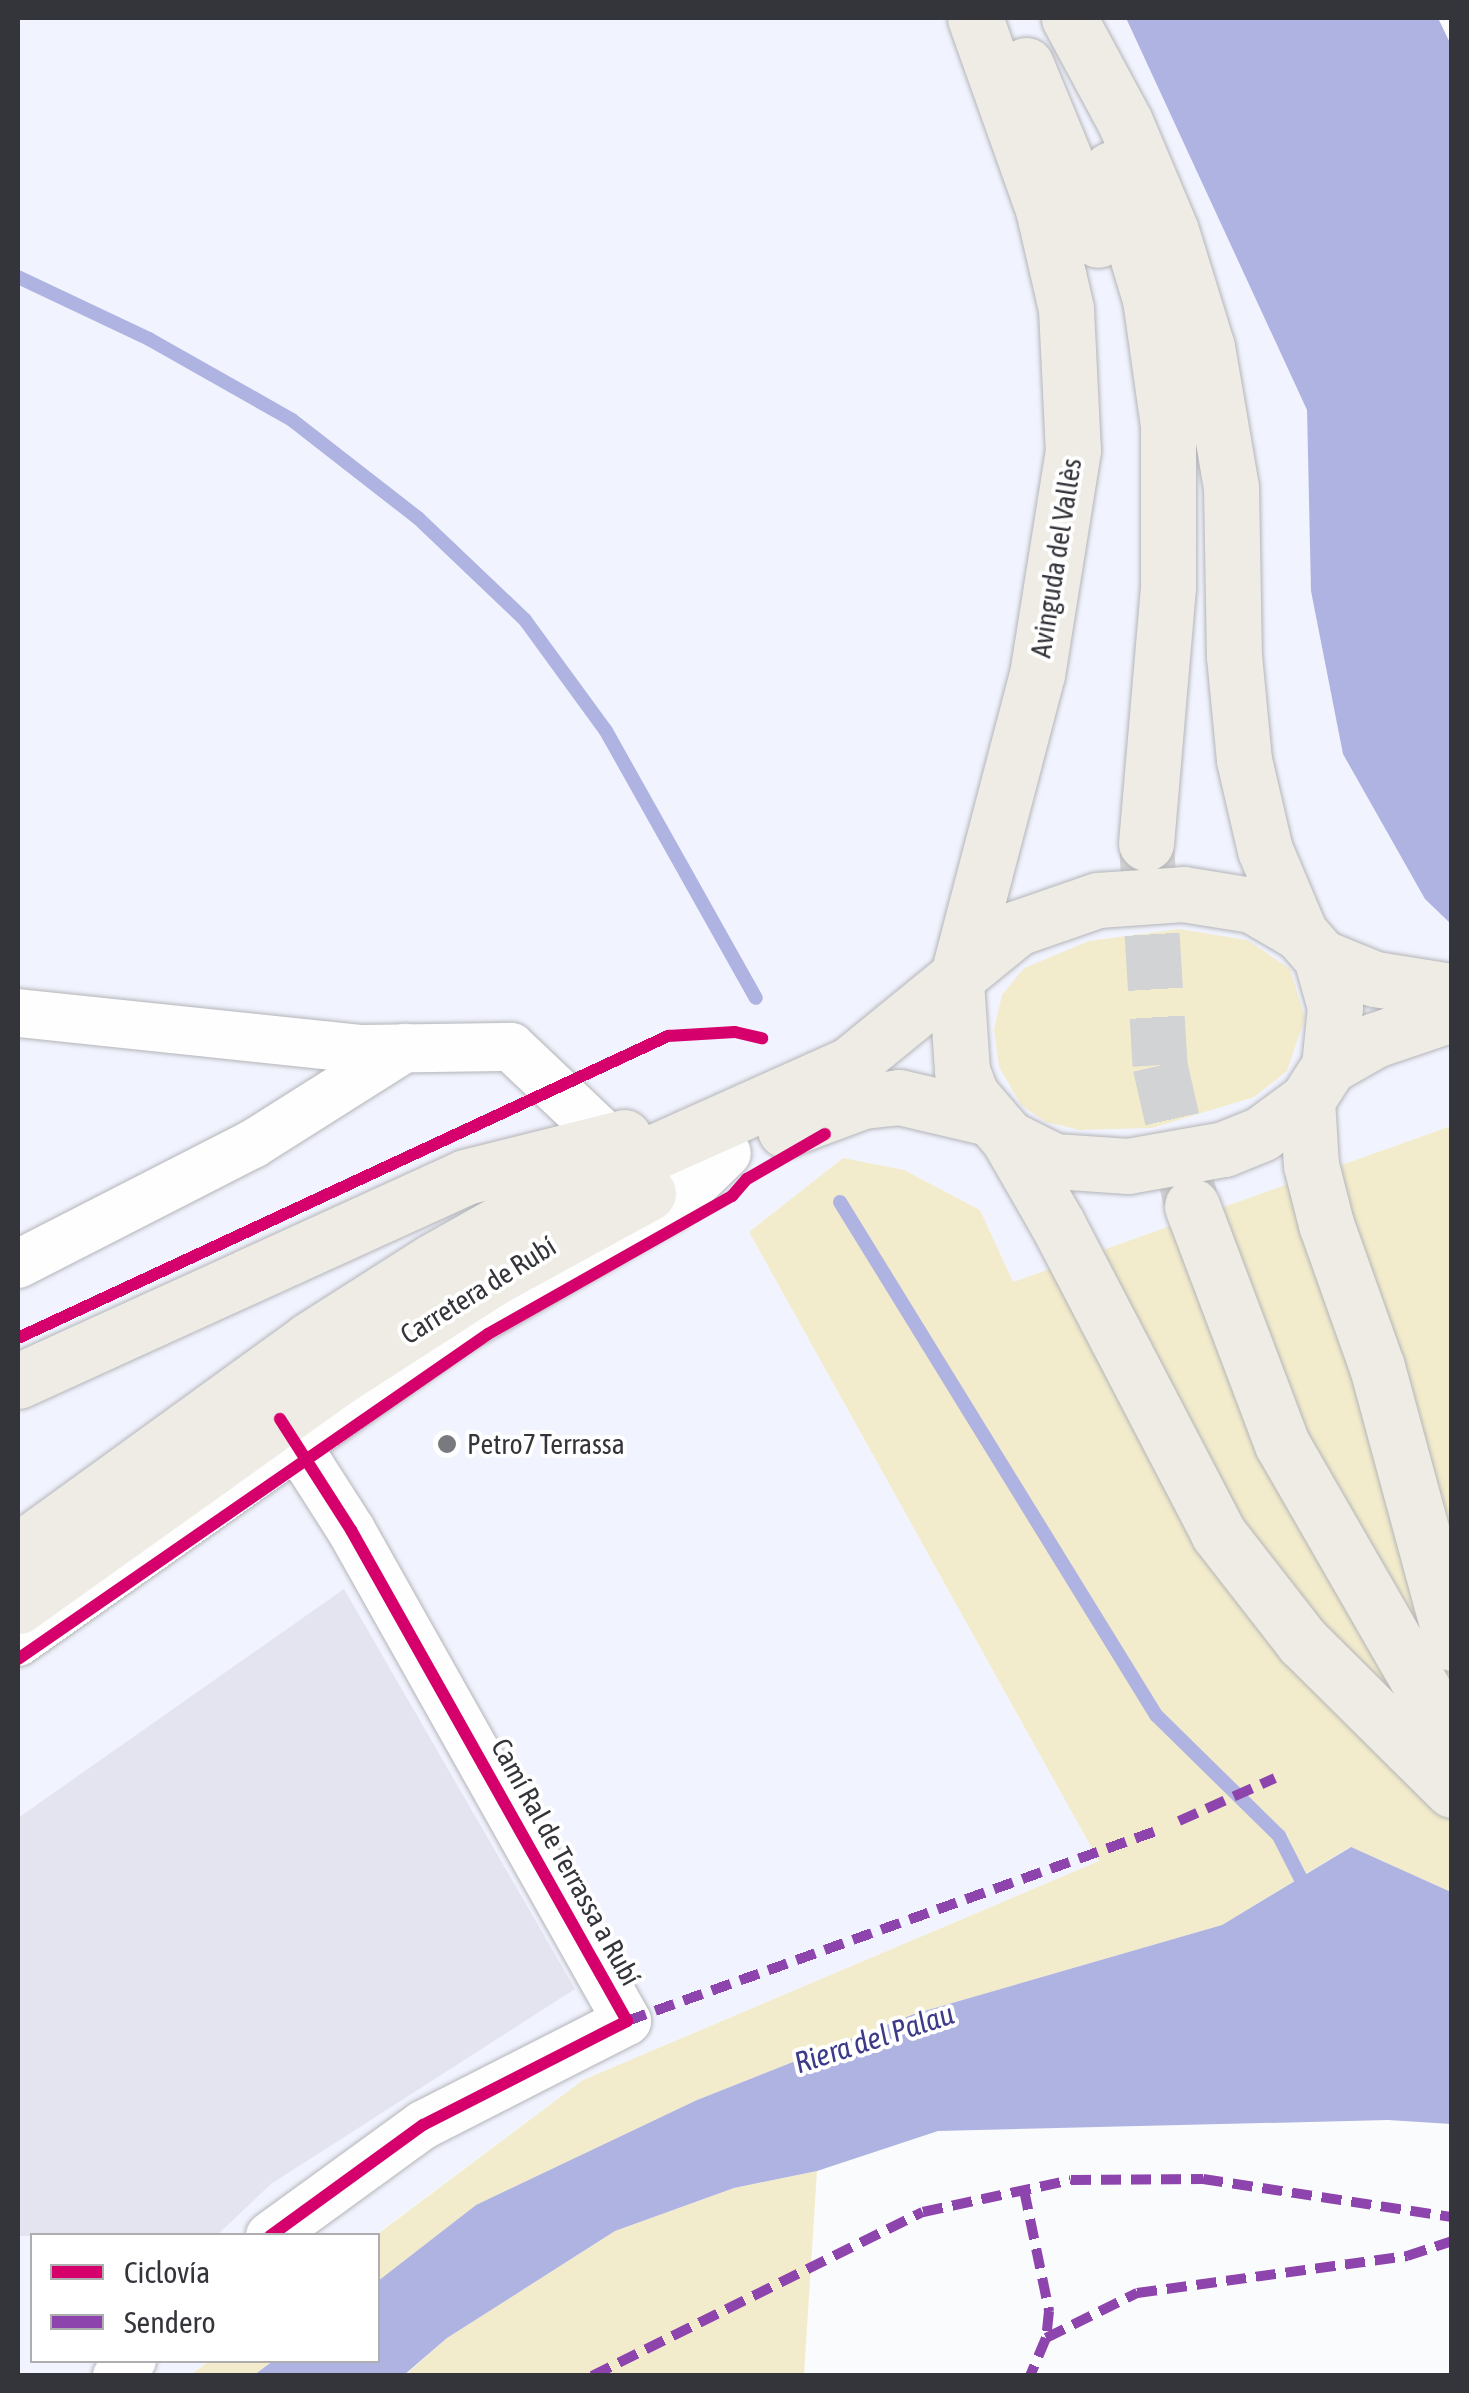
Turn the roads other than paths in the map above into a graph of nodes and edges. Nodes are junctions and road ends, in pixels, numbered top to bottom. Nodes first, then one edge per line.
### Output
1 (975, 18) edge
2 (997, 18) edge
3 (1050, 18) edge
4 (1069, 18) edge
5 (1149, 758) junction
6 (1146, 843) tunnel mouth
7 (1311, 945) junction
8 (1452, 991) edge
9 (963, 992) junction
10 (18, 1013) edge
11 (1452, 1014) edge
12 (405, 1048) junction
13 (1318, 1083) junction
14 (998, 1128) junction
15 (721, 1138) junction
16 (609, 1140) junction
17 (1192, 1206) tunnel mouth
18 (18, 1264) edge
19 (18, 1381) edge
20 (288, 1431) junction
21 (125, 1524) junction
22 (18, 1551) edge
23 (18, 1582) edge
24 (18, 1606) edge
25 (18, 1642) edge
26 (1452, 1643) edge
27 (1396, 1701) junction
28 (1452, 1740) edge
29 (1452, 1790) edge
30 (274, 2233) edge

1 - 9 main road, Avinguda del Vallès
2 - 5 main road
3 - 5 main road
4 - 7 main road
5 - 6 main road
7 - 8 main road
7 - 9 main road
7 - 13 main road
9 - 14 main road
9 - 15 main road, Carretera de Rubí
10 - 12 street
11 - 13 main road
12 - 16 street
12 - 18 street
13 - 14 main road
13 - 26 main road
14 - 15 main road, Carretera de Rubí
14 - 27 main road
15 - 16 main road
15 - 20 main road, Carretera de Rubí
15 - 22 main road, Carretera de Rubí
16 - 19 main road
17 - 27 main road
20 - 21 main road, Carretera de Rubí
20 - 25 street
20 - 30 street, Camí Ral de Terrassa a Rubí
21 - 23 main road
21 - 24 main road, Carretera de Rubí
27 - 28 main road
27 - 29 main road

